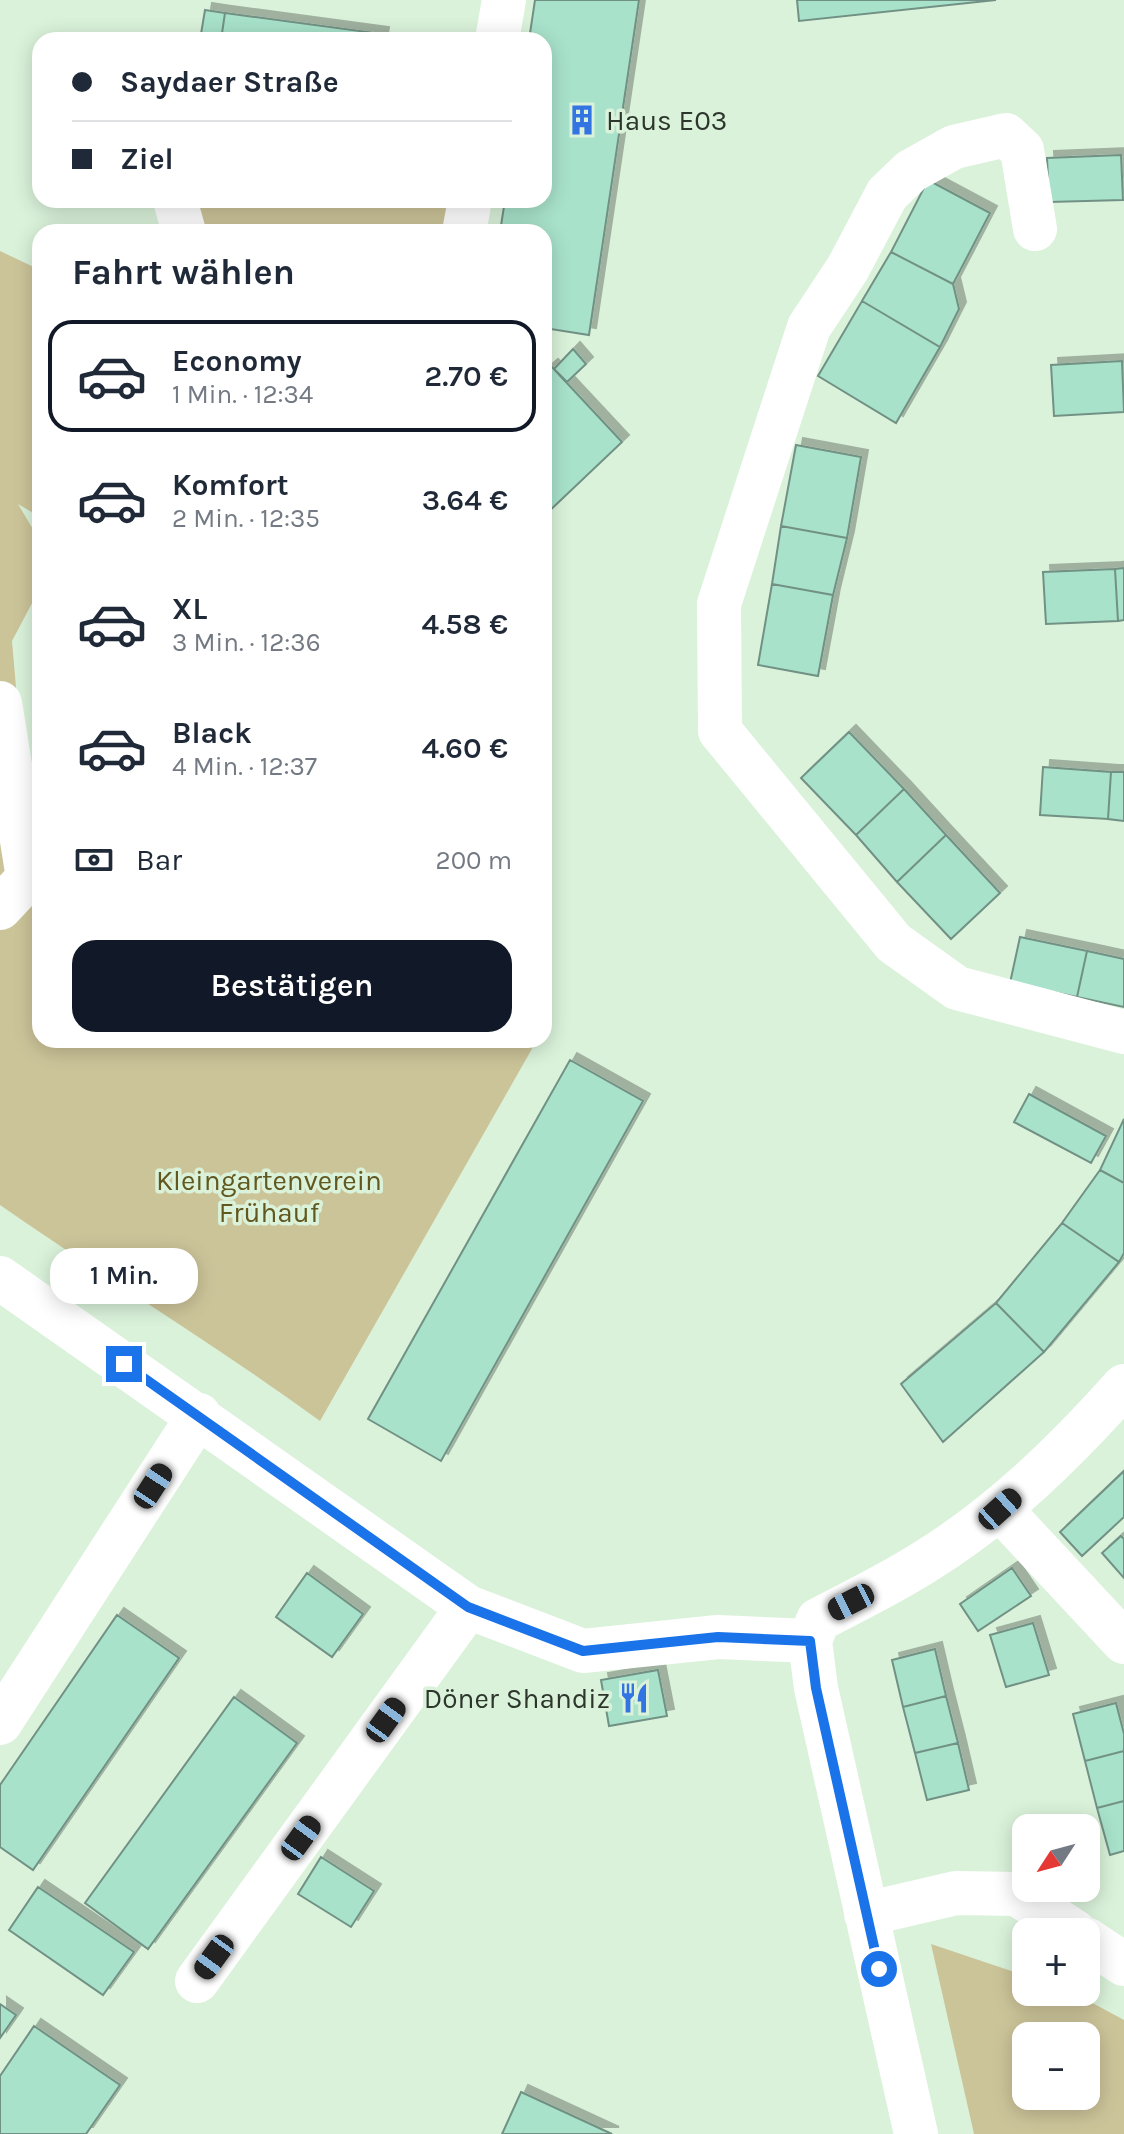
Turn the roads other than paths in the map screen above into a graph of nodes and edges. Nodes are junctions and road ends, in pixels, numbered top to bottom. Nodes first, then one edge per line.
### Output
1 (504, 0) edge
2 (498, 32) edge
3 (1035, 229) dead end
4 (0, 703) edge
5 (0, 908) edge
6 (1124, 1032) edge
7 (0, 1278) edge
8 (1124, 1386) edge
9 (199, 1415) junction
10 (1000, 1509) junction
11 (468, 1607) junction
12 (810, 1641) junction
13 (1124, 1642) edge
14 (0, 1723) edge
15 (866, 1914) junction
16 (1054, 1918) edge
17 (1100, 1948) edge
18 (1124, 1964) edge
19 (197, 1981) dead end
20 (916, 2134) edge

1 - 2 street
3 - 6 street
4 - 5 street
7 - 9 street
8 - 10 street
9 - 11 street
9 - 14 street
10 - 12 street
10 - 13 street
11 - 12 street
11 - 19 street
12 - 15 street
15 - 16 street
15 - 20 street
17 - 18 street

